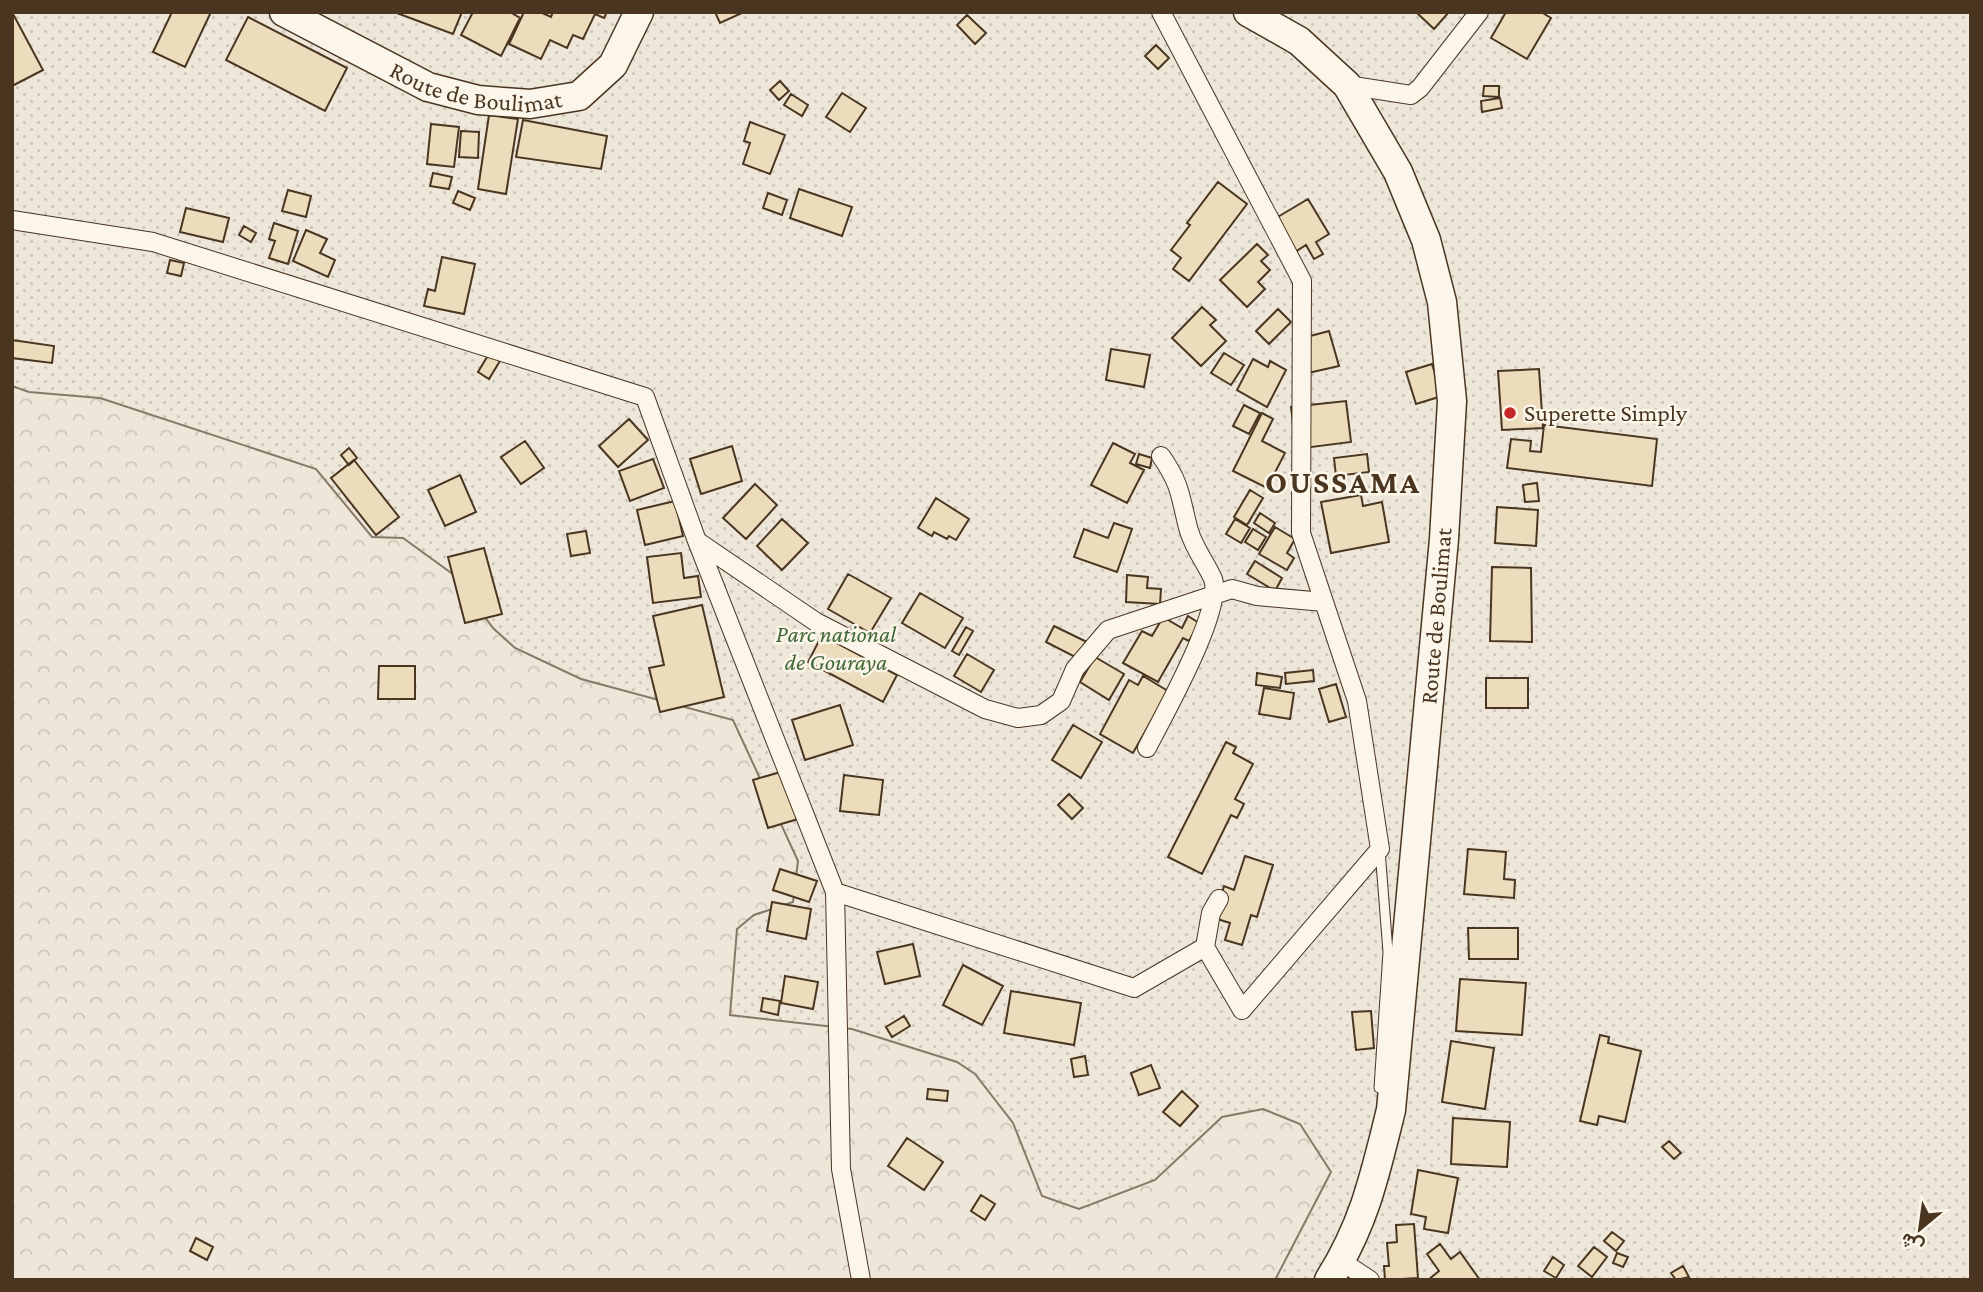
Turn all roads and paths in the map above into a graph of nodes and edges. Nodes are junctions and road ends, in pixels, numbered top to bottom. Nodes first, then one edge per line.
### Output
1 (284, 12) edge
2 (639, 12) edge
3 (1161, 12) edge
4 (1248, 12) edge
5 (1479, 12) edge
6 (1347, 85) junction
7 (12, 220) edge
8 (1161, 456) dead end
9 (697, 541) junction
10 (1214, 593) junction
11 (1324, 602) junction
12 (1147, 748) dead end
13 (1380, 849) junction
14 (835, 892) junction
15 (1219, 899) dead end
16 (1205, 947) junction
17 (1391, 1110) junction
18 (1335, 1270) edge
19 (861, 1280) edge
20 (1370, 1280) edge

1 - 2 main road, Route de Boulimat
3 - 11 street
4 - 6 main road, Route de Boulimat
5 - 6 street
6 - 17 main road, Route de Boulimat
7 - 9 street
8 - 10 street
9 - 10 street
9 - 14 street
10 - 11 street
10 - 12 street
11 - 13 street
13 - 16 street
13 - 17 lane
14 - 16 street
14 - 19 street
15 - 16 street
17 - 18 main road, Route de Boulimat
18 - 20 street

